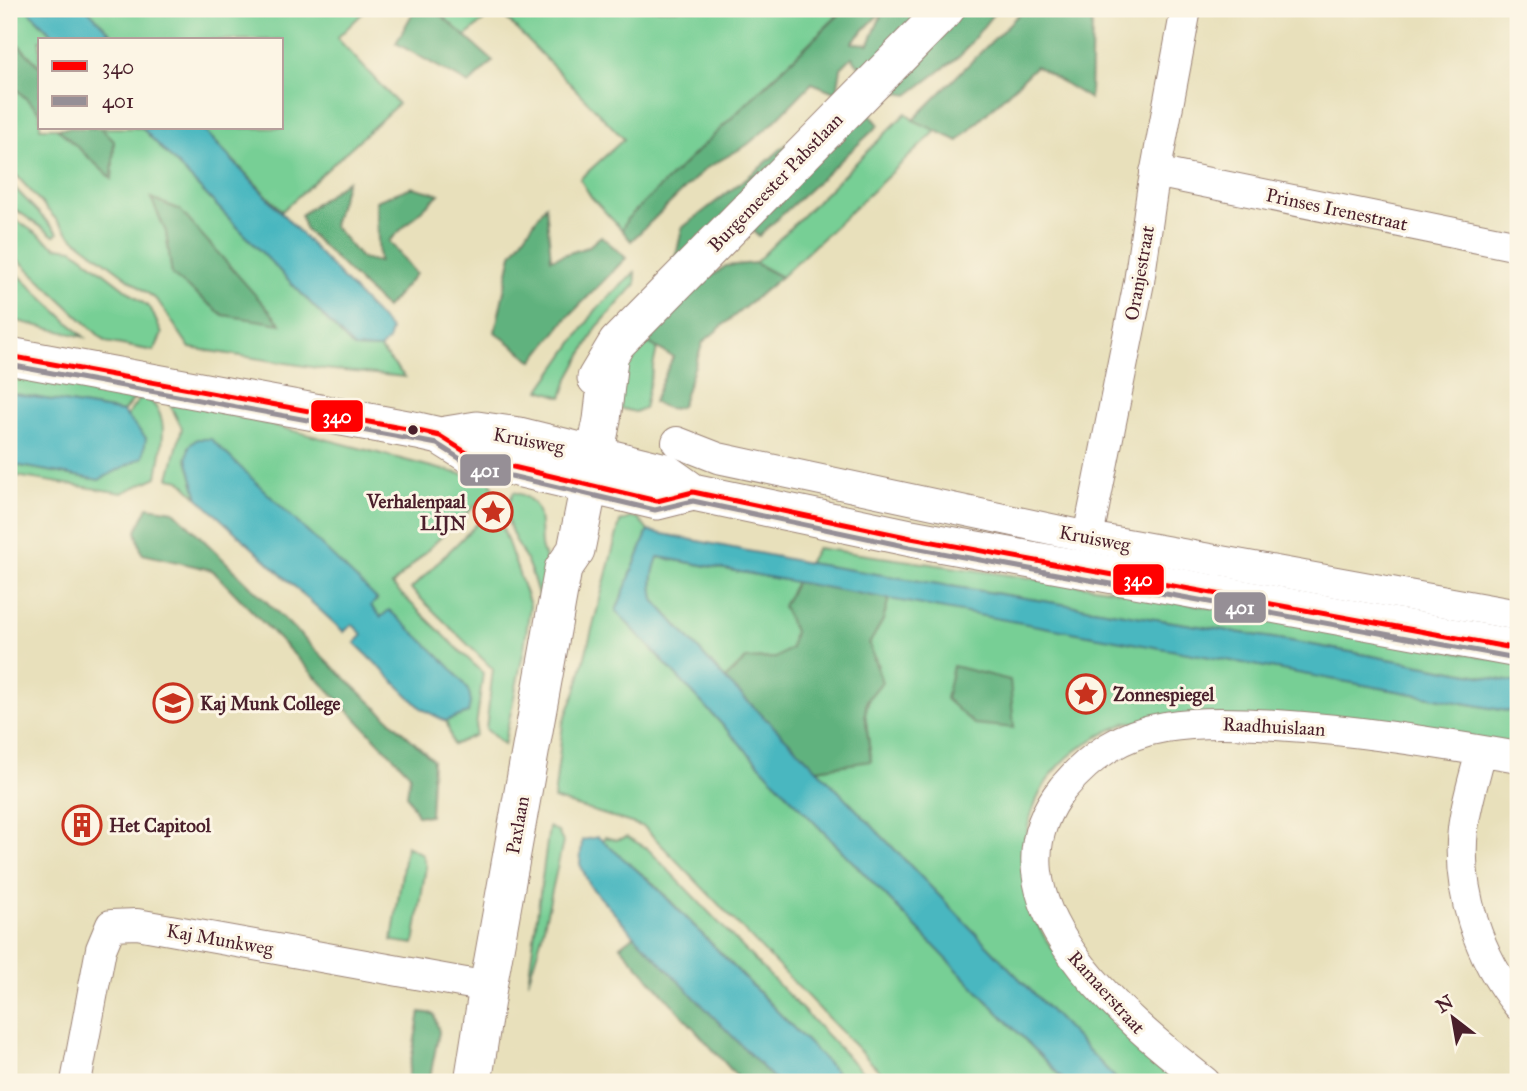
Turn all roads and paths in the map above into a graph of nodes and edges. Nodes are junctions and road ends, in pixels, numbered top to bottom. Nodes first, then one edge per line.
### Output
1 (946, 9) edge
2 (1185, 9) edge
3 (1155, 172) junction
4 (1518, 246) edge
5 (9, 356) edge
6 (677, 442) dead end
7 (581, 466) junction
8 (1088, 537) junction
9 (1518, 615) edge
10 (1518, 649) edge
11 (1481, 751) junction
12 (1518, 757) edge
13 (1054, 800) joint
14 (488, 986) junction
15 (1518, 1005) edge
16 (76, 1082) edge
17 (473, 1082) edge
18 (1205, 1082) edge

1 - 7 street, Burgemeester Pabstlaan
2 - 3 street, Oranjestraat
3 - 4 street, Prinses Irenestraat
3 - 8 street, Oranjestraat
5 - 7 street, Kruisweg
6 - 8 street, Kruisweg
7 - 10 street, Kruisweg
7 - 14 street, Paxlaan
8 - 9 street, Kruisweg
11 - 12 street, Raadhuislaan
11 - 13 street, Raadhuislaan
11 - 15 street
13 - 18 street, Ramaerstraat
14 - 16 street, Kaj Munkweg
14 - 17 street, Paxlaan

